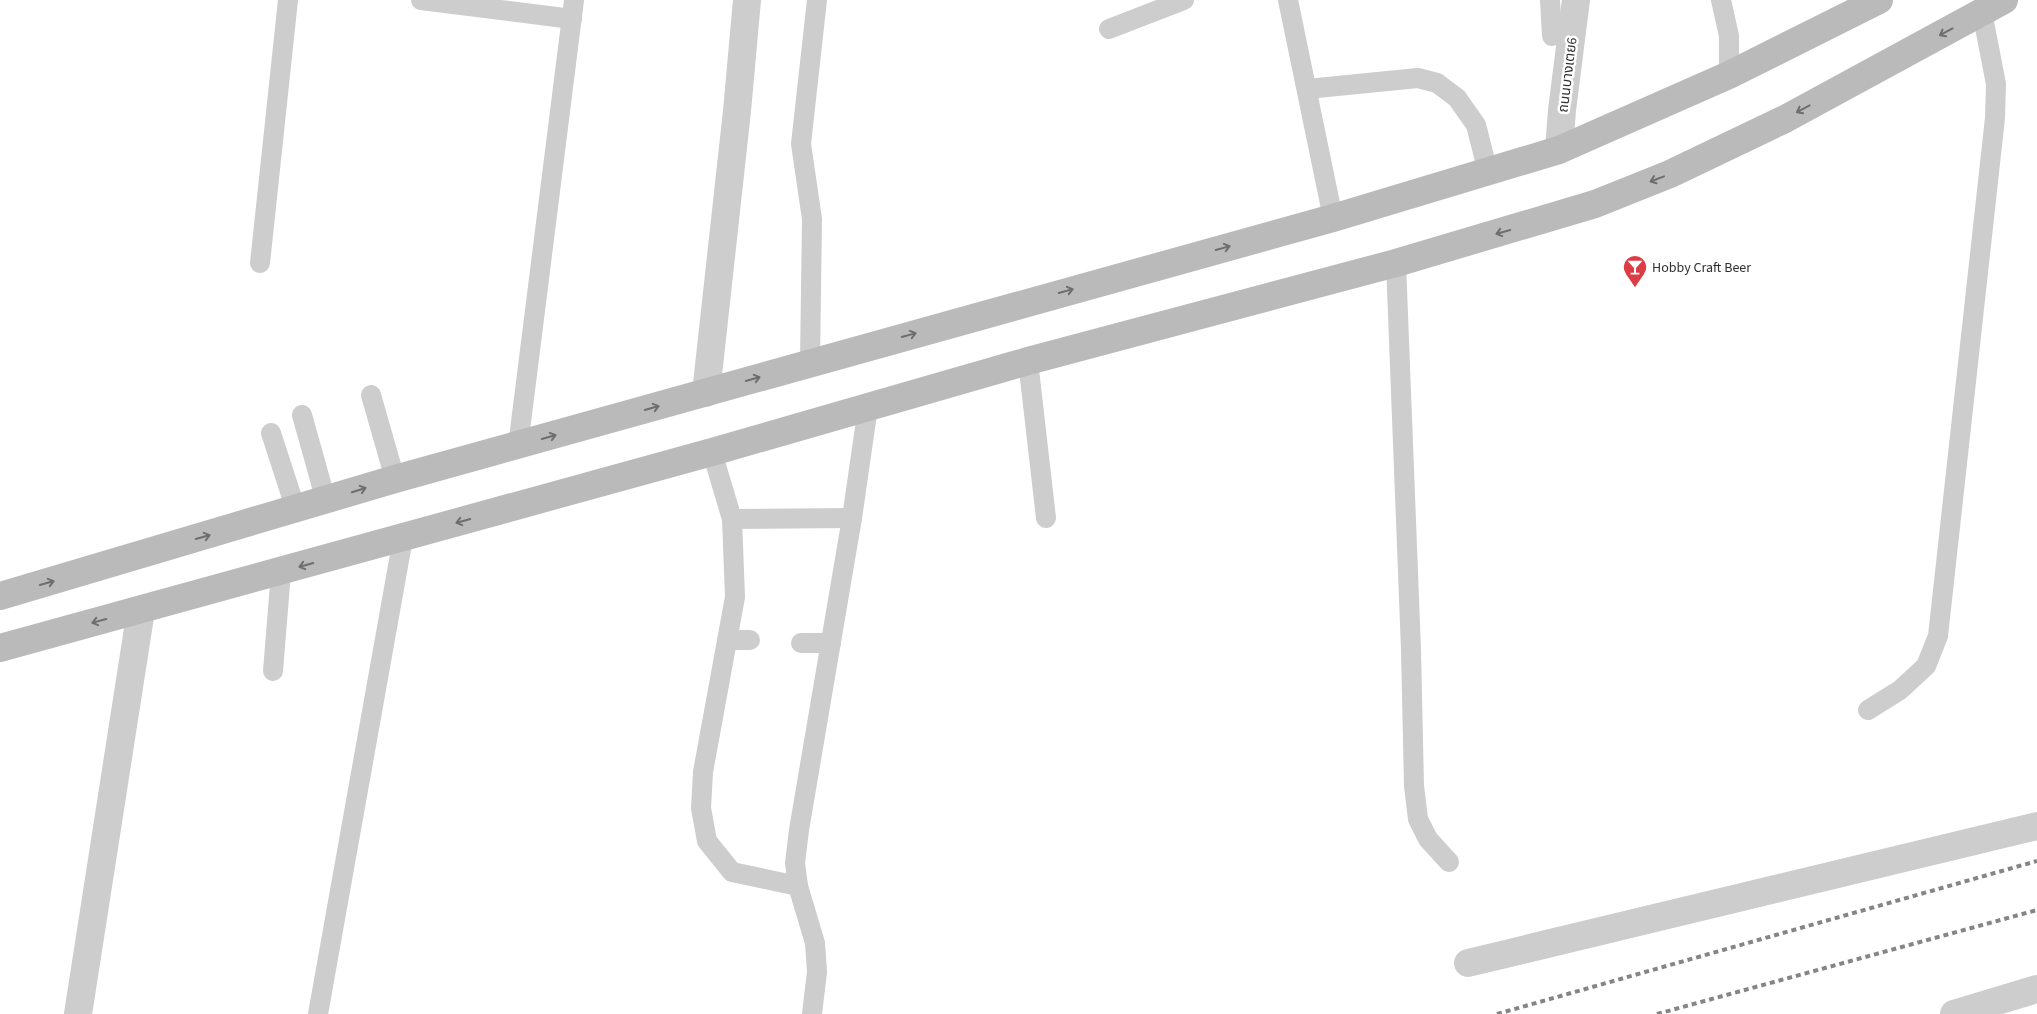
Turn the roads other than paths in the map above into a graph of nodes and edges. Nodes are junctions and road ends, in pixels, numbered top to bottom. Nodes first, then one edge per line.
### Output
1 (288, 0) edge
2 (421, 0) edge
3 (747, 0) edge
4 (817, 0) edge
5 (1184, 0) edge
6 (1288, 0) edge
7 (1550, 0) edge
8 (1576, 0) edge
9 (1721, 0) edge
10 (1879, 0) edge
11 (1993, 6) edge
12 (573, 10) edge
13 (1109, 29) dead end
14 (1552, 36) dead end
15 (1729, 75) junction
16 (1307, 88) junction
17 (1559, 150) junction
18 (1488, 172) junction
19 (1333, 218) junction
20 (260, 263) dead end
21 (1396, 263) junction
22 (1028, 361) junction
23 (810, 362) junction
24 (706, 393) junction
25 (371, 395) dead end
26 (868, 407) junction
27 (302, 415) dead end
28 (271, 433) dead end
29 (518, 446) junction
30 (712, 452) junction
31 (395, 479) junction
32 (326, 500) junction
33 (296, 510) junction
34 (732, 518) junction
35 (852, 518) junction
36 (1046, 518) dead end
37 (403, 538) junction
38 (281, 572) junction
39 (0, 596) edge
40 (141, 610) junction
41 (727, 640) junction
42 (750, 640) dead end
43 (801, 643) dead end
44 (831, 643) junction
45 (0, 648) edge
46 (273, 671) dead end
47 (1868, 710) dead end
48 (2037, 826) edge
49 (1449, 862) dead end
50 (798, 886) junction
51 (1468, 963) dead end
52 (2037, 990) edge
53 (1960, 1013) edge
54 (78, 1014) edge
55 (318, 1014) edge
56 (812, 1014) edge

1 - 20 lane
2 - 12 lane
3 - 24 street
4 - 23 lane
5 - 13 lane
6 - 16 lane
7 - 14 lane
8 - 17 street, ถนนบางเตย6
9 - 15 lane
10 - 15 main road
11 -> 21 main road
11 - 47 lane
12 - 29 lane
15 - 17 main road
16 - 18 lane
16 - 19 lane
17 - 18 main road
18 - 19 main road
23 -> 19 main road
21 - 22 main road
21 - 49 lane
22 - 26 main road
22 - 36 lane
24 -> 23 main road
29 -> 24 main road
25 - 31 lane
26 - 30 main road
26 - 35 lane
27 - 32 lane
28 - 33 lane
29 - 31 main road
30 - 34 lane
30 -> 37 main road
32 -> 31 main road
32 - 33 main road
39 -> 33 main road
34 - 35 lane
34 - 41 lane
35 - 44 lane
37 -> 38 main road
37 - 55 lane
38 - 40 main road
38 - 46 lane
40 -> 45 main road
40 - 54 street
41 - 42 lane
41 - 50 lane
43 - 44 lane
44 - 50 lane
48 - 51 street
50 - 56 lane
52 - 53 street

